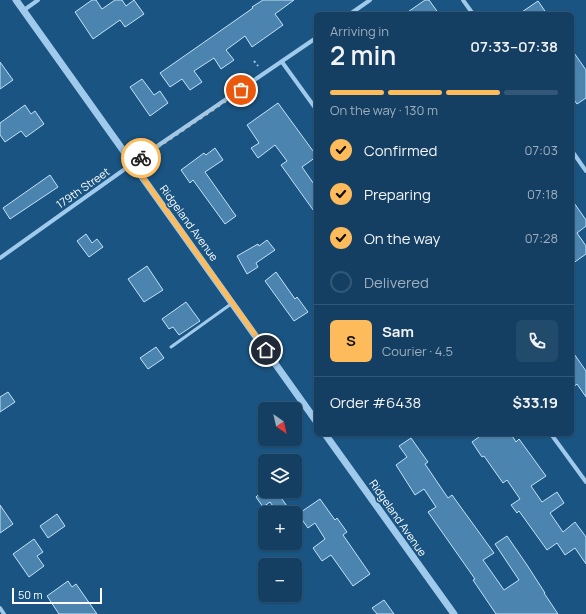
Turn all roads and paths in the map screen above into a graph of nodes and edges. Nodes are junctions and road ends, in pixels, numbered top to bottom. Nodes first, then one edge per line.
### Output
1 (16, 0) edge
2 (38, 0) edge
3 (370, 0) edge
4 (463, 0) edge
5 (24, 10) junction
6 (353, 12) edge
7 (472, 12) edge
8 (314, 39) edge
9 (254, 61) dead end
10 (282, 62) junction
11 (258, 66) dead end
12 (314, 106) edge
13 (574, 154) edge
14 (133, 164) junction
15 (586, 171) edge
16 (0, 258) edge
17 (233, 303) junction
18 (171, 347) dead end
19 (314, 418) edge
20 (326, 436) edge
21 (552, 436) edge
22 (586, 482) edge
23 (0, 608) edge
24 (4, 614) edge
25 (454, 614) edge

1 - 5 street, Ridgeland Avenue
2 - 5 street
3 - 6 street
4 - 7 street
5 - 14 street, Ridgeland Avenue
8 - 10 street, 179th Street
9 - 11 path
10 - 12 street
10 - 14 street, 179th Street
13 - 15 street
14 - 16 street, 179th Street
14 - 17 street, Ridgeland Avenue
17 - 18 lane
17 - 19 street, Ridgeland Avenue
20 - 25 street, Ridgeland Avenue
21 - 22 street
23 - 24 street

